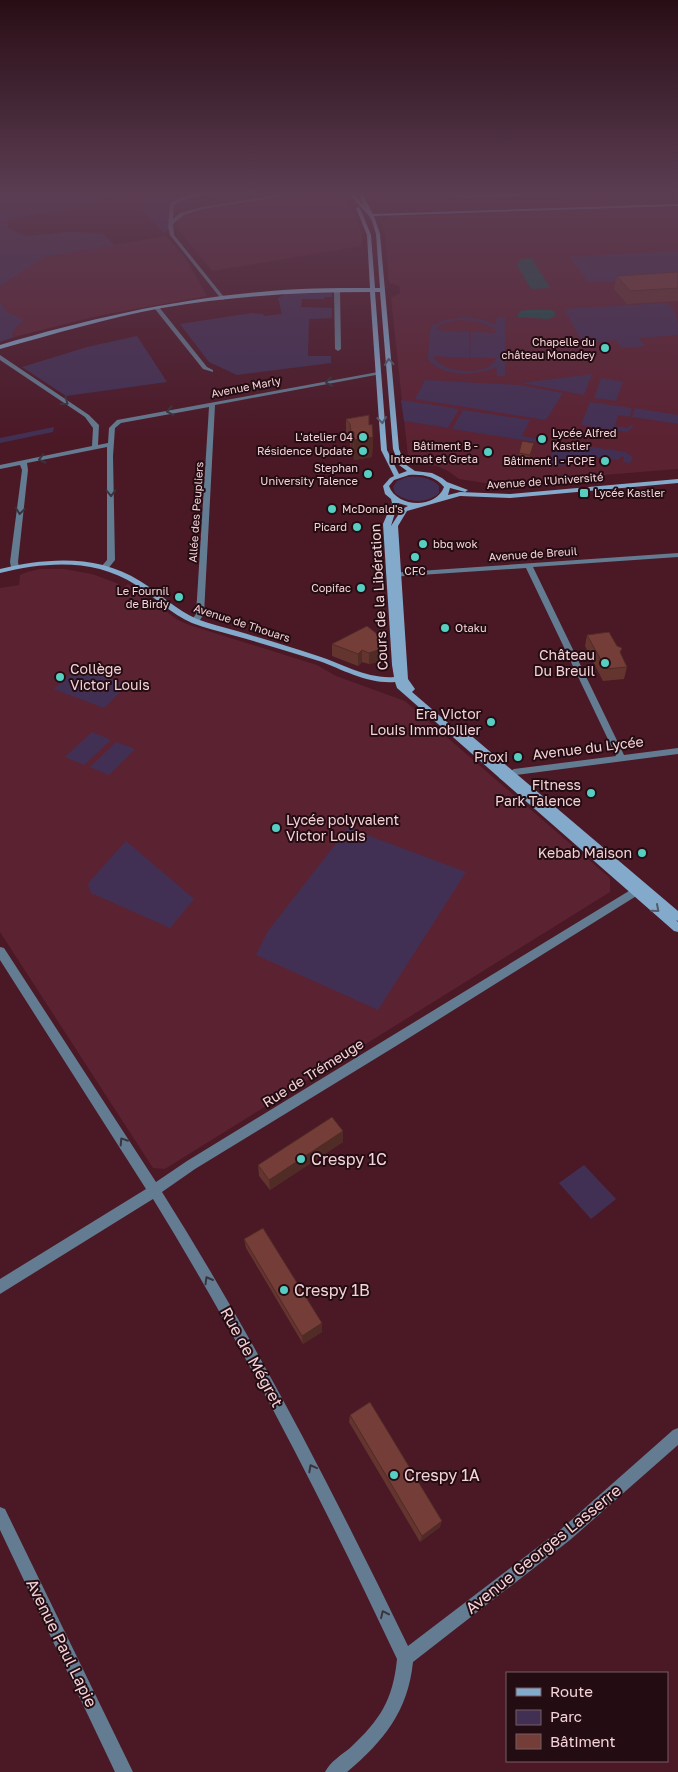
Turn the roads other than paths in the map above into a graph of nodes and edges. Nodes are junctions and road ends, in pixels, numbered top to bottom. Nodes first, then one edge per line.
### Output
1 (203, 274) edge
2 (371, 274) edge
3 (377, 274) edge
4 (381, 274) edge
5 (337, 290) junction
6 (372, 290) junction
7 (382, 290) junction
8 (222, 298) junction
9 (158, 308) junction
10 (387, 342) junction
11 (0, 347) edge
12 (338, 349) dead end
13 (0, 357) edge
14 (211, 371) dead end
15 (378, 374) junction
16 (212, 404) junction
17 (393, 409) junction
18 (111, 444) junction
19 (95, 447) junction
20 (23, 462) junction
21 (0, 467) edge
22 (414, 473) junction
23 (396, 476) junction
24 (678, 477) edge
25 (678, 481) edge
26 (647, 482) junction
27 (445, 484) junction
28 (443, 498) junction
29 (394, 499) junction
30 (417, 505) junction
31 (678, 555) edge
32 (528, 565) junction
33 (15, 567) junction
34 (104, 568) junction
35 (0, 571) edge
36 (394, 575) junction
37 (195, 620) junction
38 (401, 679) junction
39 (678, 750) edge
40 (621, 757) junction
41 (507, 776) junction
42 (639, 889) junction
43 (678, 917) edge
44 (678, 928) edge
45 (0, 951) edge
46 (155, 1190) junction
47 (0, 1287) edge
48 (678, 1435) edge
49 (0, 1514) edge
50 (405, 1658) junction
51 (124, 1772) edge
52 (334, 1772) edge

1 - 8 street
2 - 6 main road
3 - 7 main road
4 - 7 main road
5 - 6 main road
5 - 8 main road
5 - 12 street
6 - 7 main road
6 - 10 main road
6 - 15 main road
7 - 10 main road
8 - 9 main road
9 - 11 main road
9 - 14 street
17 -> 10 main road
13 -> 19 street
15 -> 16 street, Avenue Marly
15 - 17 main road
15 -> 23 main road
16 -> 18 street, Avenue Marly
16 - 37 street, Allée des Peupliers
17 - 22 main road
18 - 19 street
18 -> 34 street
19 -> 20 street
20 - 21 street
20 -> 33 street
22 - 23 main road
22 - 27 main road, Avenue de l'Université
23 - 29 main road
24 - 26 main road, Avenue de l'Université
25 - 26 main road, Avenue de l'Université
26 - 27 main road, Avenue de l'Université
26 - 28 main road, Avenue de l'Université
27 - 28 main road
28 - 30 main road, Avenue de l'Université
29 - 30 main road
29 - 36 main road, Cours de la Libération
30 - 36 main road, Cours de la Libération
31 - 32 street, Avenue de Breuil
32 - 36 street, Avenue de Breuil
32 - 40 street
33 - 34 main road, Avenue de Thouars
33 - 35 main road, Avenue de Thouars
34 - 37 main road, Avenue de Thouars
36 - 38 main road, Cours de la Libération
37 - 38 main road, Avenue de Thouars
38 - 41 main road, Cours de la Libération
39 - 40 street, Avenue du Lycée
40 - 41 street, Avenue du Lycée
41 - 42 main road, Cours de la Libération
42 - 43 main road, Cours de la Libération
42 -> 44 main road, Cours de la Libération
42 - 46 street, Rue de Trémeuge
46 -> 45 street, Rue de Mégret
46 - 47 street, Rue de Trémeuge
50 -> 46 street, Rue de Mégret
48 - 50 street, Avenue Georges Lasserre
49 - 51 street, Avenue Paul Lapie
50 - 52 street

